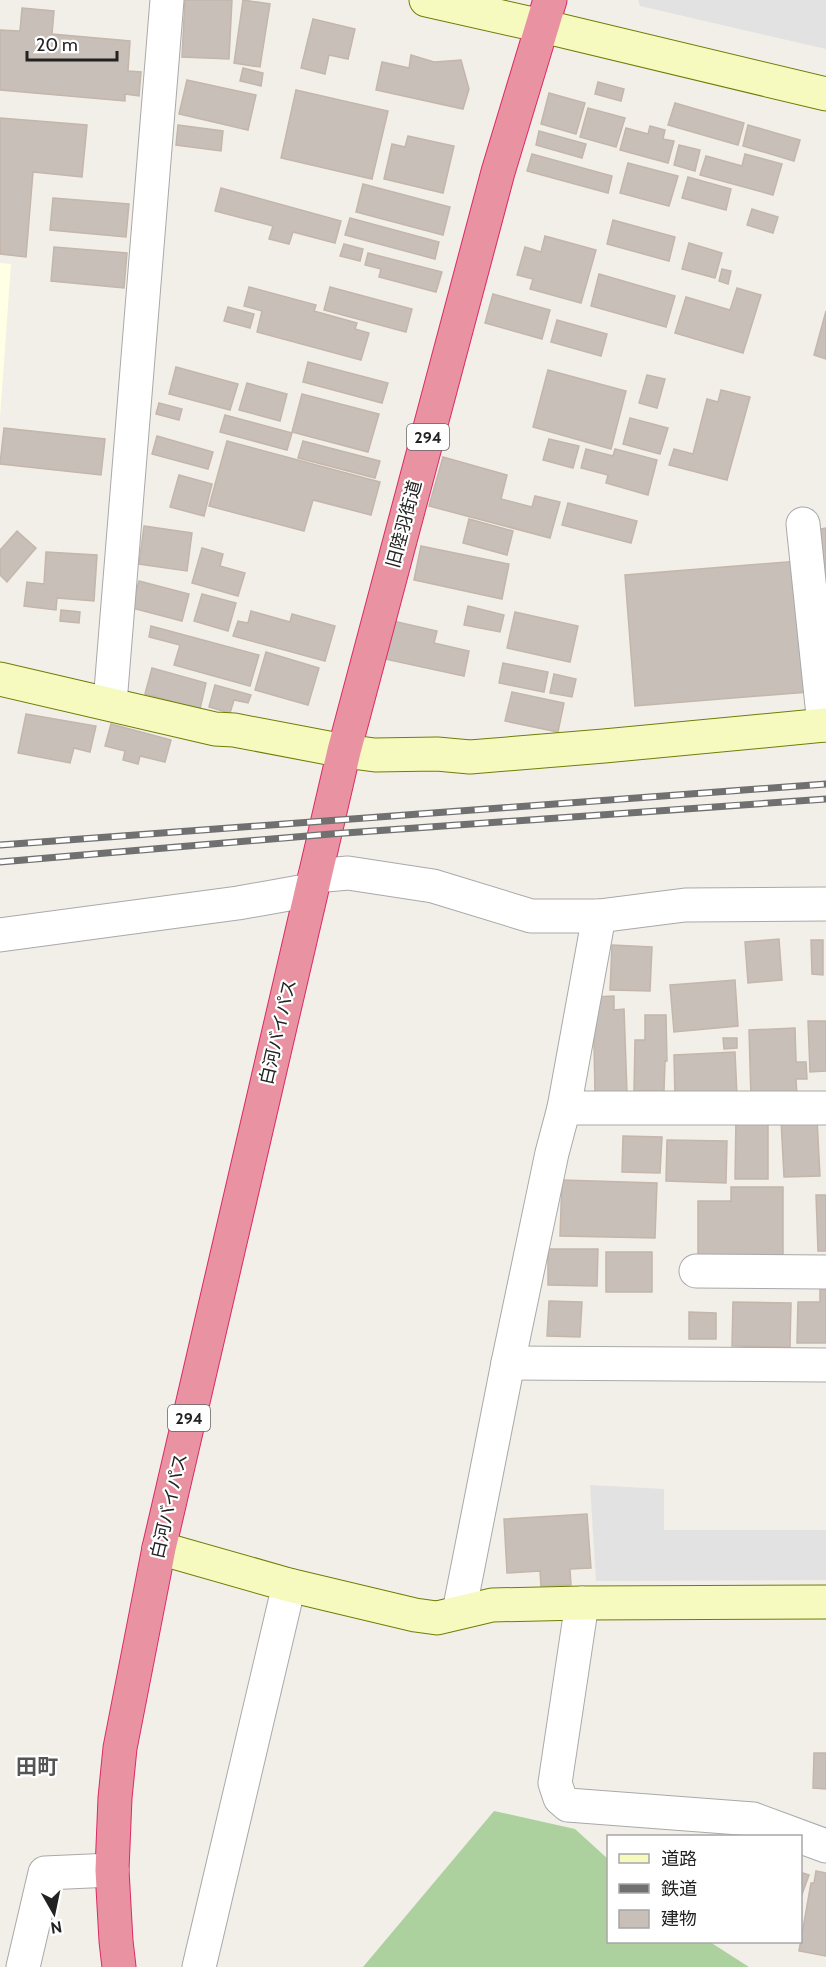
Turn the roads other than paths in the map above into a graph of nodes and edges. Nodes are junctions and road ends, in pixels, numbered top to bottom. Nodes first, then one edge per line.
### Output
1 (167, 0) edge
2 (426, 0) edge
3 (546, 13) edge
4 (826, 94) edge
5 (803, 524) dead end
6 (0, 679) edge
7 (110, 703) junction
8 (825, 725) edge
9 (344, 751) junction
10 (313, 883) junction
11 (826, 904) edge
12 (600, 916) junction
13 (0, 935) edge
14 (564, 1108) junction
15 (826, 1108) edge
16 (696, 1271) dead end
17 (826, 1272) edge
18 (508, 1364) junction
19 (826, 1365) edge
20 (159, 1548) junction
21 (289, 1585) junction
22 (826, 1602) edge
23 (582, 1603) junction
24 (459, 1612) junction
25 (796, 1835) edge
26 (802, 1837) edge
27 (826, 1846) edge
28 (112, 1870) junction
29 (23, 1967) edge
30 (119, 1967) edge
31 (199, 1967) edge

1 - 7 street
2 - 3 street
3 - 4 street
3 - 9 highway, 旧陸羽街道 / 294
5 - 8 street
6 - 7 street
7 - 9 street
8 - 9 street
9 - 10 highway, 旧陸羽街道 / 294
10 - 12 street
10 - 13 street
10 - 20 highway, 白河バイパス / 294
11 - 12 street
12 - 14 street
14 - 15 street
14 - 18 street
16 - 17 street
18 - 19 street
18 - 24 street
20 - 21 street
20 - 28 highway, 白河バイパス / 294
21 - 24 street
21 - 31 street
22 - 23 street
23 - 24 street
23 - 25 street
26 - 27 street
28 - 29 street
28 - 30 highway, 白河バイパス / 294

